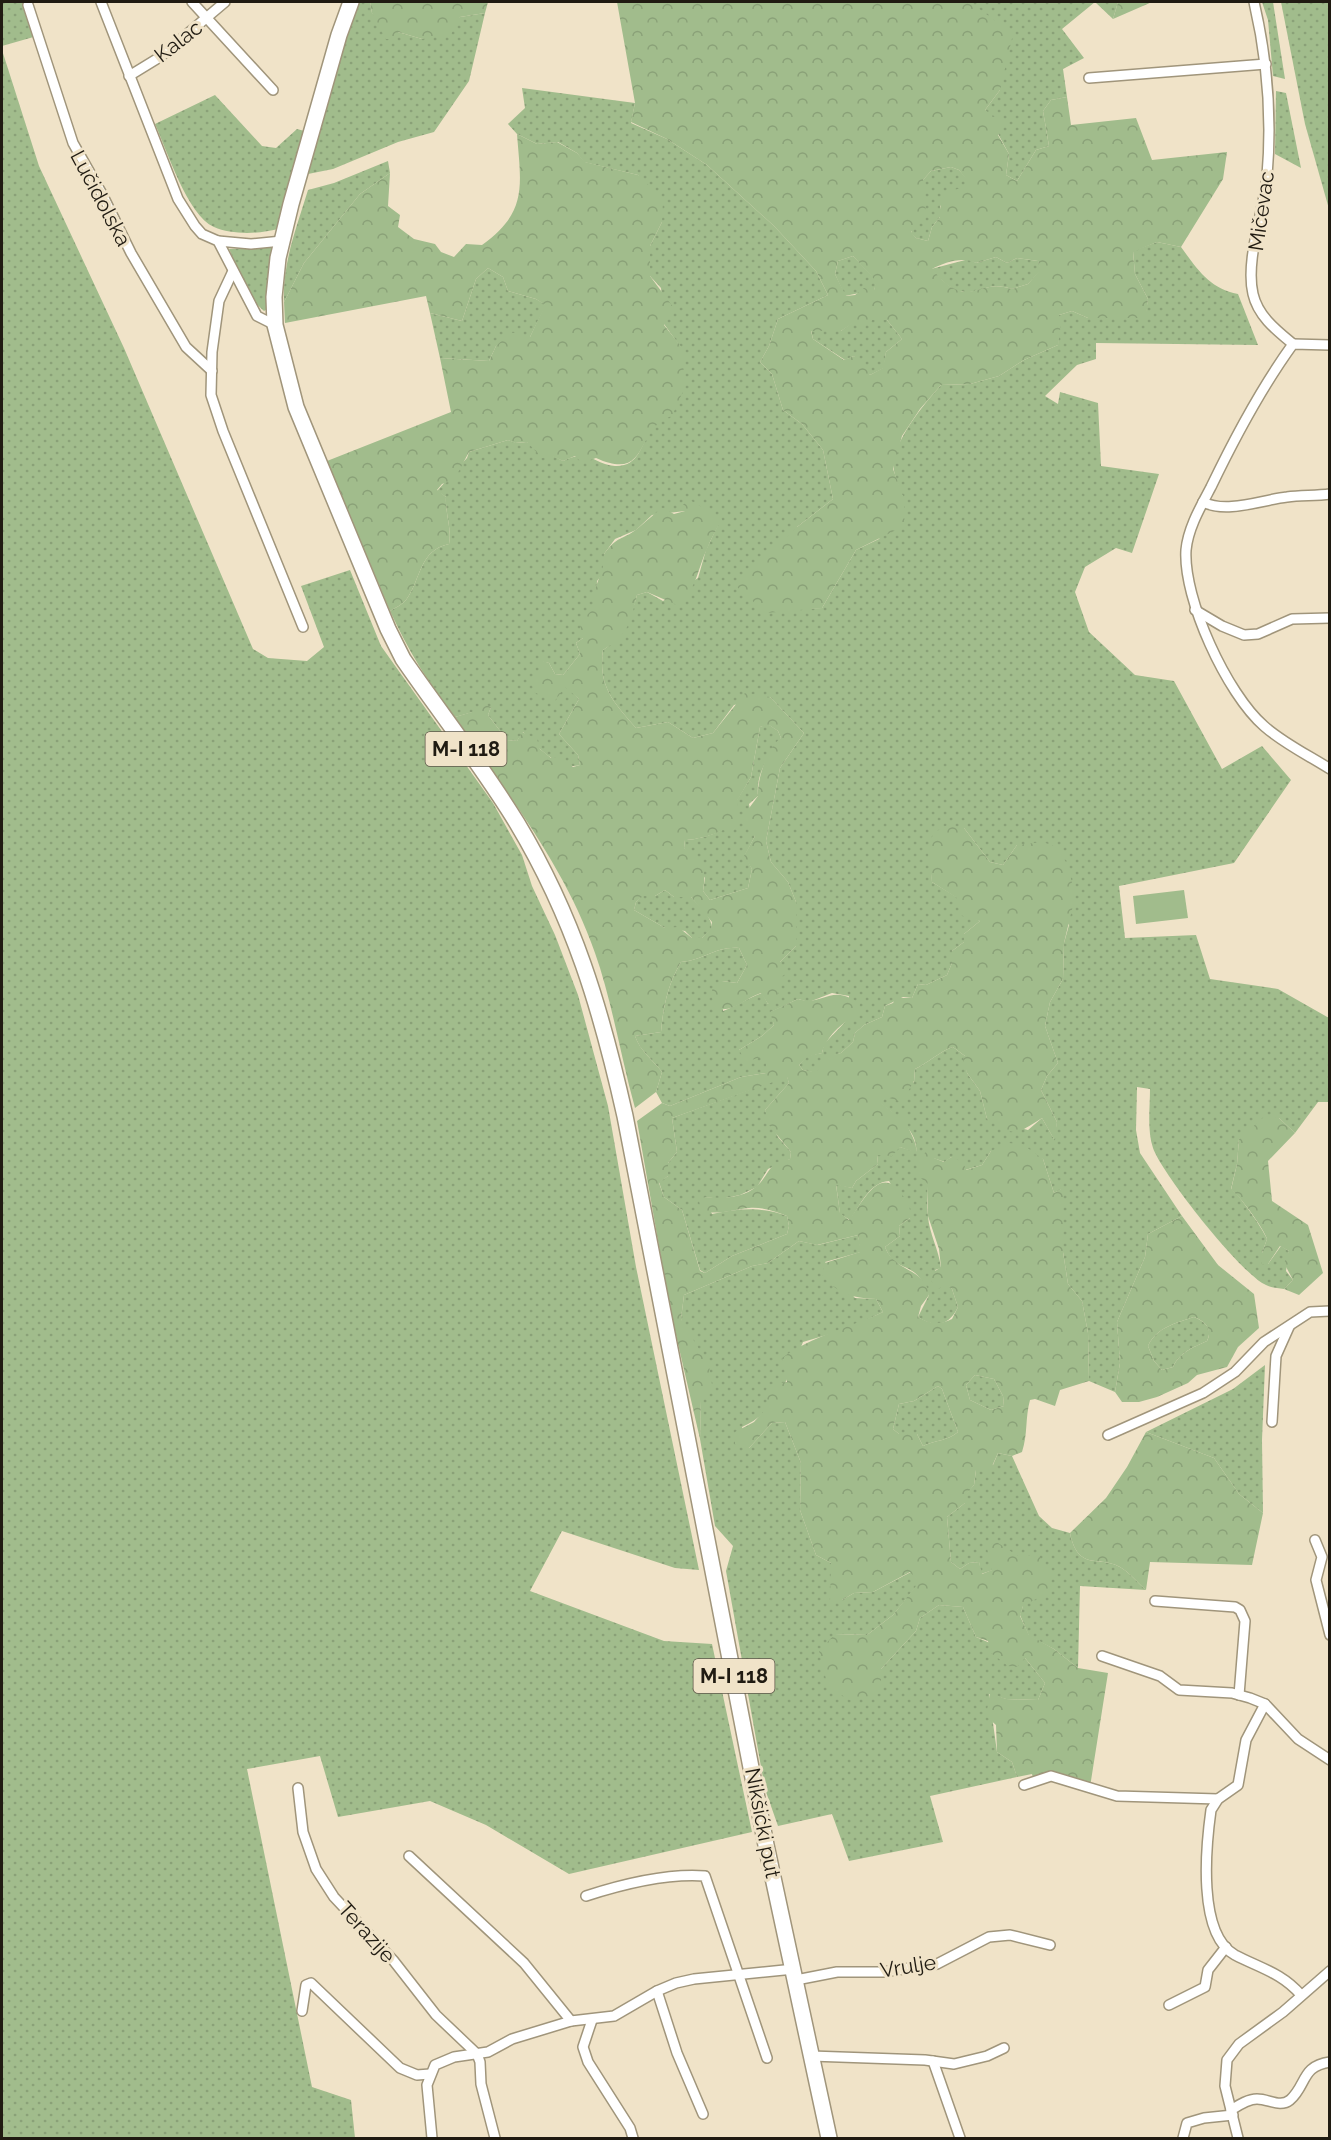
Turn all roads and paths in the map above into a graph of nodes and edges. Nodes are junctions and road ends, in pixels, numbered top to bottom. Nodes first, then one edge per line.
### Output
1 (192, 2) edge
2 (225, 2) edge
3 (351, 2) edge
4 (1254, 2) edge
5 (104, 3) edge
6 (28, 5) dead end
7 (208, 17) junction
8 (1266, 64) junction
9 (129, 76) junction
10 (1089, 78) dead end
11 (273, 90) dead end
12 (218, 241) junction
13 (282, 241) junction
14 (233, 272) junction
15 (275, 325) junction
16 (1293, 344) junction
17 (1329, 345) edge
18 (212, 371) junction
19 (1329, 494) edge
20 (1203, 502) junction
21 (1195, 610) junction
22 (1329, 618) edge
23 (303, 627) dead end
24 (1329, 769) edge
25 (1329, 1311) edge
26 (1289, 1327) junction
27 (1272, 1422) dead end
28 (1108, 1435) dead end
29 (1315, 1540) dead end
30 (1155, 1601) dead end
31 (1329, 1635) edge
32 (1102, 1656) dead end
33 (1239, 1695) junction
34 (1265, 1704) junction
35 (1329, 1760) edge
36 (1024, 1785) dead end
37 (298, 1788) dead end
38 (1218, 1799) junction
39 (410, 1856) dead end
40 (586, 1896) dead end
41 (1050, 1945) dead end
42 (1226, 1947) junction
43 (1329, 1971) edge
44 (795, 1975) junction
45 (738, 1976) junction
46 (657, 1990) junction
47 (1301, 1995) junction
48 (1169, 2005) dead end
49 (302, 2011) dead end
50 (592, 2020) junction
51 (571, 2021) junction
52 (1004, 2048) dead end
53 (477, 2054) junction
54 (811, 2056) junction
55 (767, 2058) dead end
56 (933, 2061) junction
57 (1329, 2062) edge
58 (430, 2074) junction
59 (1232, 2113) junction
60 (703, 2114) dead end
61 (432, 2139) edge
62 (495, 2139) edge
63 (633, 2139) edge
64 (829, 2139) edge
65 (960, 2139) edge
66 (1183, 2139) edge
67 (1238, 2139) edge

1 - 7 street
2 - 7 street, Kalac
3 - 13 main road, M-I 118
4 - 8 street, Mičevac
5 - 9 street
6 - 18 street, Lučidolska
7 - 9 street, Kalac
7 - 11 street
8 - 10 street
8 - 16 street, Mičevac
9 - 12 street
12 - 13 street
12 - 14 street
13 - 15 main road, M-I 118
14 - 15 street
14 - 18 street
15 - 44 main road, Nikšićki put / M-I 118
16 - 17 street
16 - 20 street
18 - 23 street
19 - 20 street
20 - 21 street
21 - 22 street
21 - 24 street
25 - 26 street
26 - 27 street
26 - 28 street
29 - 31 street
30 - 33 street
32 - 33 street
33 - 34 street
34 - 35 street
34 - 38 street
36 - 38 street
37 - 53 street, Terazije
38 - 42 street
39 - 51 street
40 - 45 street
41 - 44 street, Vrulje
42 - 47 street
42 - 48 street
43 - 47 street
44 - 45 street
44 - 54 main road, Nikšićki put / M-I 118
45 - 46 street
45 - 55 street
46 - 50 street
46 - 60 street
47 - 59 street
49 - 58 street
50 - 51 street
50 - 63 street
51 - 53 street
52 - 56 street
53 - 58 street
53 - 62 street
54 - 56 street
54 - 64 main road, Nikšićki put / M-I 118
56 - 65 street
57 - 59 street
58 - 61 street
59 - 66 street
59 - 67 street

